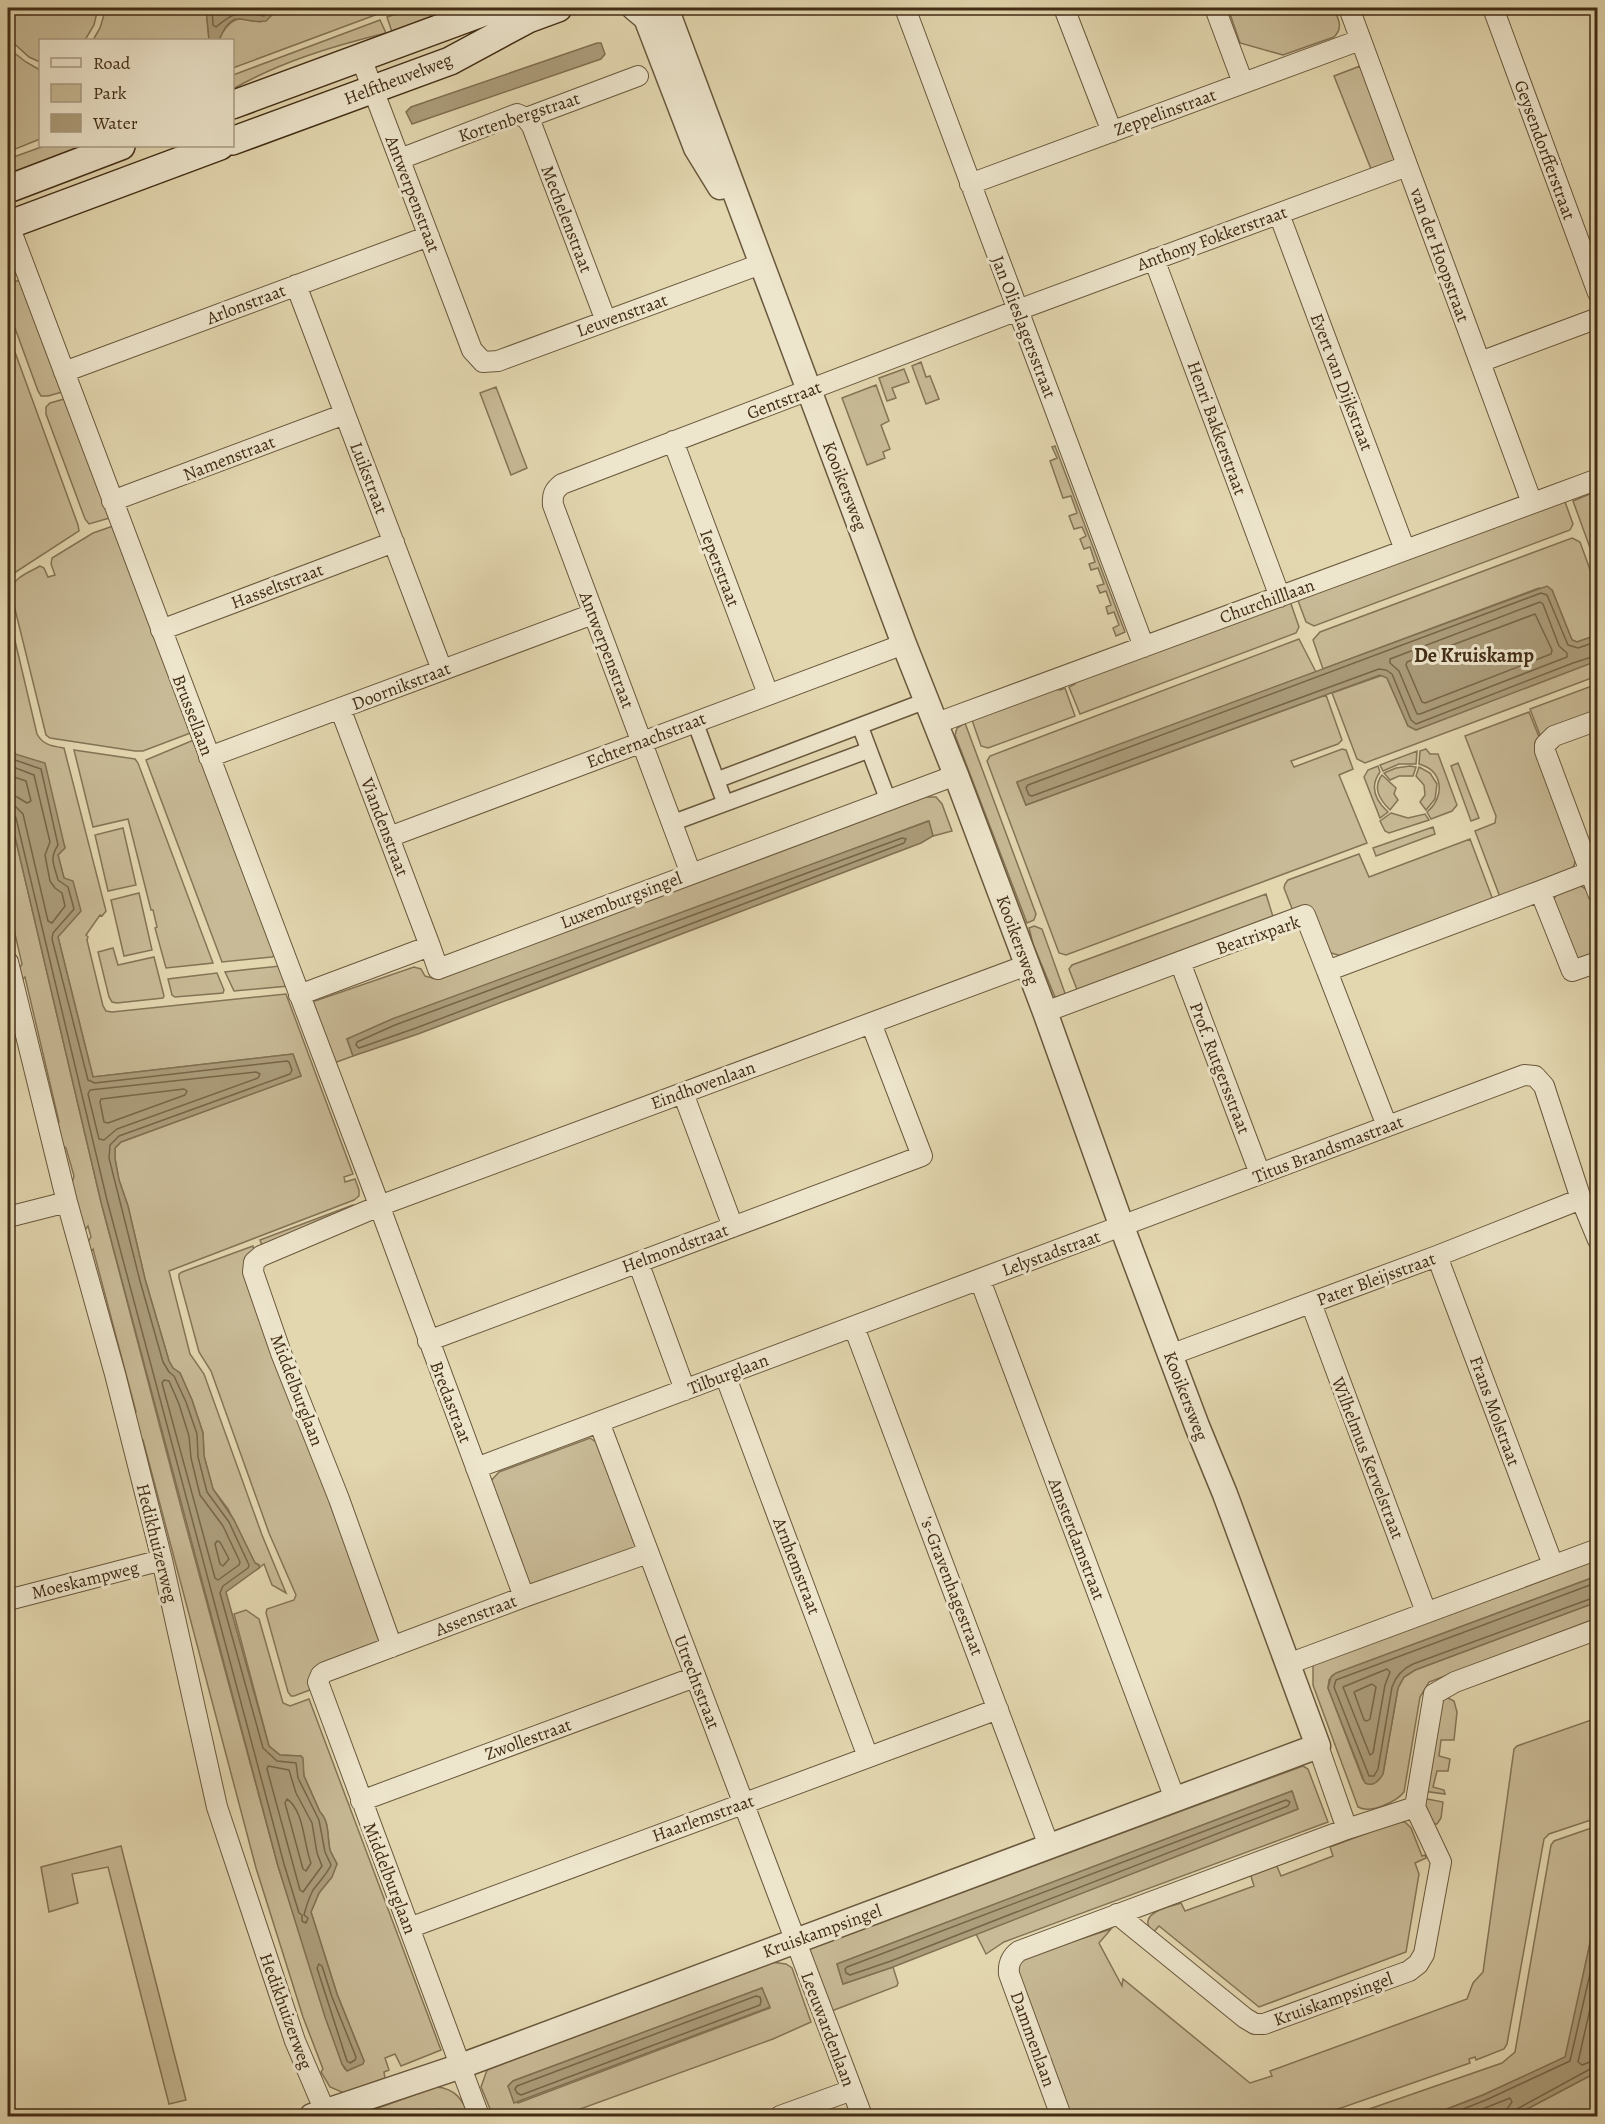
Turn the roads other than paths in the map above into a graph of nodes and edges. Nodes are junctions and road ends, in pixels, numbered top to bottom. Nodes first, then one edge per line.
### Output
1 (495, 8) edge
2 (558, 8) edge
3 (634, 8) edge
4 (666, 8) edge
5 (904, 8) edge
6 (1064, 8) edge
7 (1348, 8) edge
8 (1493, 8) edge
9 (1221, 9) edge
10 (1360, 40) junction
11 (361, 58) junction
12 (638, 76) dead end
13 (1243, 83) junction
14 (374, 90) junction
15 (234, 104) edge
16 (526, 118) junction
17 (1112, 132) junction
18 (234, 140) edge
19 (118, 147) edge
20 (217, 147) edge
21 (400, 159) junction
22 (1407, 166) junction
23 (970, 184) junction
24 (8, 189) edge
25 (1280, 214) junction
26 (743, 218) junction
27 (8, 224) edge
28 (429, 236) junction
29 (1154, 259) junction
30 (760, 264) junction
31 (297, 285) junction
32 (1598, 293) edge
33 (1018, 310) junction
34 (1598, 318) edge
35 (606, 321) junction
36 (483, 362) joint
37 (1480, 362) junction
38 (64, 372) junction
39 (808, 390) junction
40 (345, 414) junction
41 (673, 441) junction
42 (1598, 479) edge
43 (553, 493) joint
44 (112, 501) junction
45 (1532, 503) junction
46 (394, 542) junction
47 (1405, 550) junction
48 (1280, 597) junction
49 (593, 614) junction
50 (161, 630) junction
51 (904, 644) junction
52 (1144, 647) junction
53 (442, 670) junction
54 (768, 694) junction
55 (928, 700) junction
56 (340, 708) junction
57 (1598, 720) edge
58 (695, 722) junction
59 (937, 723) junction
60 (860, 726) junction
61 (642, 742) junction
62 (869, 750) junction
63 (209, 758) junction
64 (956, 775) junction
65 (717, 780) junction
66 (888, 800) junction
67 (725, 803) junction
68 (672, 823) junction
69 (389, 837) junction
70 (1589, 873) junction
71 (691, 874) junction
72 (1540, 891) junction
73 (1598, 893) edge
74 (430, 946) junction
75 (8, 962) edge
76 (1180, 962) junction
77 (1598, 962) edge
78 (1027, 965) junction
79 (1327, 971) junction
80 (299, 995) junction
81 (1045, 1012) junction
82 (871, 1023) junction
83 (683, 1093) junction
84 (1387, 1126) junction
85 (1260, 1174) junction
86 (1581, 1199) junction
87 (67, 1202) junction
88 (379, 1206) junction
89 (8, 1217) edge
90 (733, 1227) junction
91 (1122, 1227) junction
92 (1598, 1240) edge
93 (1437, 1256) junction
94 (638, 1262) junction
95 (980, 1280) junction
96 (1311, 1304) junction
97 (854, 1327) junction
98 (428, 1341) junction
99 (1170, 1356) junction
100 (725, 1375) junction
101 (686, 1390) junction
102 (599, 1422) junction
103 (476, 1468) junction
104 (1598, 1549) edge
105 (648, 1553) junction
106 (162, 1560) junction
107 (1553, 1565) junction
108 (524, 1597) junction
109 (8, 1600) edge
110 (1426, 1612) junction
111 (1598, 1629) edge
112 (392, 1647) junction
113 (1288, 1664) junction
114 (695, 1677) junction
115 (320, 1691) joint
116 (998, 1709) junction
117 (1318, 1746) junction
118 (868, 1757) junction
119 (1175, 1799) junction
120 (361, 1801) junction
121 (743, 1804) junction
122 (1415, 1807) junction
123 (1347, 1829) junction
124 (1049, 1846) junction
125 (1117, 1914) junction
126 (409, 1928) junction
127 (794, 1941) junction
128 (461, 2066) junction
129 (852, 2090) junction
130 (321, 2115) edge
131 (479, 2116) edge
132 (780, 2116) edge
133 (862, 2116) edge
134 (1062, 2116) edge

1 - 11 main road, Helftheuvelweg
2 - 14 main road, Helftheuvelweg
3 - 26 street, Kooikersweg
4 - 26 street, Kooikersweg
5 - 23 street, Jan Olieslagersstraat
6 - 17 street
7 - 10 street, van der Hoopstraat
8 - 32 street, Geysendorfferstraat
9 - 13 street
10 - 13 street, Zeppelinstraat
10 - 22 street, van der Hoopstraat
11 - 14 street, Antwerpenstraat
11 - 15 main road, Helftheuvelweg
12 - 16 street, Kortenbergstraat
13 - 17 street, Zeppelinstraat
14 - 18 main road, Helftheuvelweg
14 - 21 street, Antwerpenstraat
16 - 21 street, Kortenbergstraat
16 - 35 street, Mechelenstraat
17 - 23 street, Zeppelinstraat
19 - 24 main road
20 - 27 main road
21 - 28 street, Antwerpenstraat
22 - 25 street, Anthony Fokkerstraat
22 - 37 street, van der Hoopstraat
23 - 33 street, Jan Olieslagersstraat
25 - 29 street, Anthony Fokkerstraat
25 - 47 street, Evert van Dijkstraat
26 - 30 street, Kooikersweg
27 - 38 street, Brussellaan
28 - 31 street, Arlonstraat
28 - 36 street, Antwerpenstraat
29 - 33 street, Anthony Fokkerstraat
29 - 48 street, Henri Bakkerstraat
30 - 35 street, Leuvenstraat
30 - 39 street, Kooikersweg
31 - 38 street, Arlonstraat
31 - 40 street, Luikstraat
33 - 39 street, Gentstraat
33 - 52 street, Jan Olieslagersstraat
34 - 37 street
35 - 36 street, Leuvenstraat
37 - 45 street, van der Hoopstraat
38 - 44 street, Brussellaan
39 - 41 street, Gentstraat
39 - 51 street, Kooikersweg
40 - 44 street, Namenstraat
40 - 46 street, Luikstraat
41 - 43 street, Gentstraat
41 - 54 street, Ieperstraat
42 - 45 street, Churchilllaan
43 - 49 street, Antwerpenstraat
44 - 50 street, Brussellaan
45 - 47 street, Churchilllaan
46 - 50 street, Hasseltstraat
46 - 53 street, Luikstraat
47 - 48 street, Churchilllaan
48 - 52 street, Churchilllaan
49 - 53 street, Doornikstraat
49 - 61 street, Antwerpenstraat
50 - 63 street, Brussellaan
51 - 54 street, Echternachstraat
51 - 55 street, Kooikersweg
52 - 59 street, Churchilllaan
53 - 56 street, Doornikstraat
54 - 58 street, Echternachstraat
55 - 59 street, Kooikersweg
55 - 60 street
56 - 63 street, Doornikstraat
56 - 69 street, Viandenstraat
57 - 70 street
58 - 61 street, Echternachstraat
58 - 65 street
59 - 64 street, Kooikersweg
60 - 62 street
60 - 65 street
61 - 68 street, Antwerpenstraat
61 - 69 street, Echternachstraat
62 - 66 street
62 - 67 street
63 - 80 street, Brussellaan
64 - 66 street, Luxemburgsingel
64 - 78 street, Kooikersweg
65 - 67 street
66 - 71 street, Luxemburgsingel
67 - 68 street
68 - 71 street, Antwerpenstraat
69 - 74 street, Viandenstraat
70 - 72 street
70 - 73 street
71 - 74 street, Luxemburgsingel
72 - 77 street
72 - 79 street
74 - 80 street
75 - 87 street, Hedikhuizerweg
76 - 79 street, Beatrixpark
76 - 81 street, Beatrixpark
76 - 85 street, Prof. Rutgersstraat
78 - 81 street, Kooikersweg
78 - 82 street, Eindhovenlaan
79 - 84 street
80 - 88 street, Brussellaan
81 - 91 street, Kooikersweg
82 - 83 street, Eindhovenlaan
82 - 90 street, Helmondstraat
83 - 88 street, Eindhovenlaan
83 - 90 street
84 - 85 street, Titus Brandsmastraat
84 - 86 street, Titus Brandsmastraat
85 - 91 street, Titus Brandsmastraat
86 - 92 street
86 - 93 street, Pater Bleijsstraat
87 - 89 street
87 - 106 street, Hedikhuizerweg
88 - 98 street, Bredastraat
88 - 112 street, Middelburglaan
90 - 94 street, Helmondstraat
91 - 95 street, Lelystadstraat
91 - 99 street, Kooikersweg
93 - 96 street, Pater Bleijsstraat
93 - 107 street, Frans Molstraat
94 - 98 street, Helmondstraat
94 - 101 street
95 - 97 street, Tilburglaan
95 - 119 street, Amsterdamstraat
96 - 99 street, Pater Bleijsstraat
96 - 110 street, Wilhelmus Kervelstraat
97 - 100 street, Tilburglaan
97 - 116 street, 's-Gravenhagestraat
98 - 103 street, Bredastraat
99 - 113 street, Kooikersweg
100 - 101 street, Tilburglaan
100 - 118 street, Arnhemstraat
101 - 102 street, Tilburglaan
102 - 103 street, Tilburglaan
102 - 105 street, Utrechtstraat
103 - 108 street, Bredastraat
104 - 107 street
105 - 108 street, Assenstraat
105 - 114 street, Utrechtstraat
106 - 109 street, Moeskampweg
106 - 130 street, Hedikhuizerweg
107 - 110 street
108 - 112 street, Assenstraat
110 - 113 street
111 - 122 street
112 - 115 street, Assenstraat
113 - 117 street
114 - 120 street, Zwollestraat
114 - 121 street, Utrechtstraat
115 - 120 street, Middelburglaan
116 - 118 street, Haarlemstraat
116 - 124 street, 's-Gravenhagestraat
117 - 119 street, Kruiskampsingel
117 - 123 street
118 - 121 street, Haarlemstraat
119 - 124 street, Kruiskampsingel
120 - 126 street, Middelburglaan
121 - 126 street, Haarlemstraat
121 - 127 street, Utrechtstraat
122 - 123 street
122 - 125 street, Kruiskampsingel
123 - 125 street
124 - 127 street, Kruiskampsingel
125 - 134 street, Dammenlaan
126 - 128 street, Middelburglaan
127 - 128 street, Kruiskampsingel
127 - 129 street, Leeuwardenlaan
128 - 130 street, Kruiskampsingel
128 - 131 street
129 - 132 street
129 - 133 street, Leeuwardenlaan

